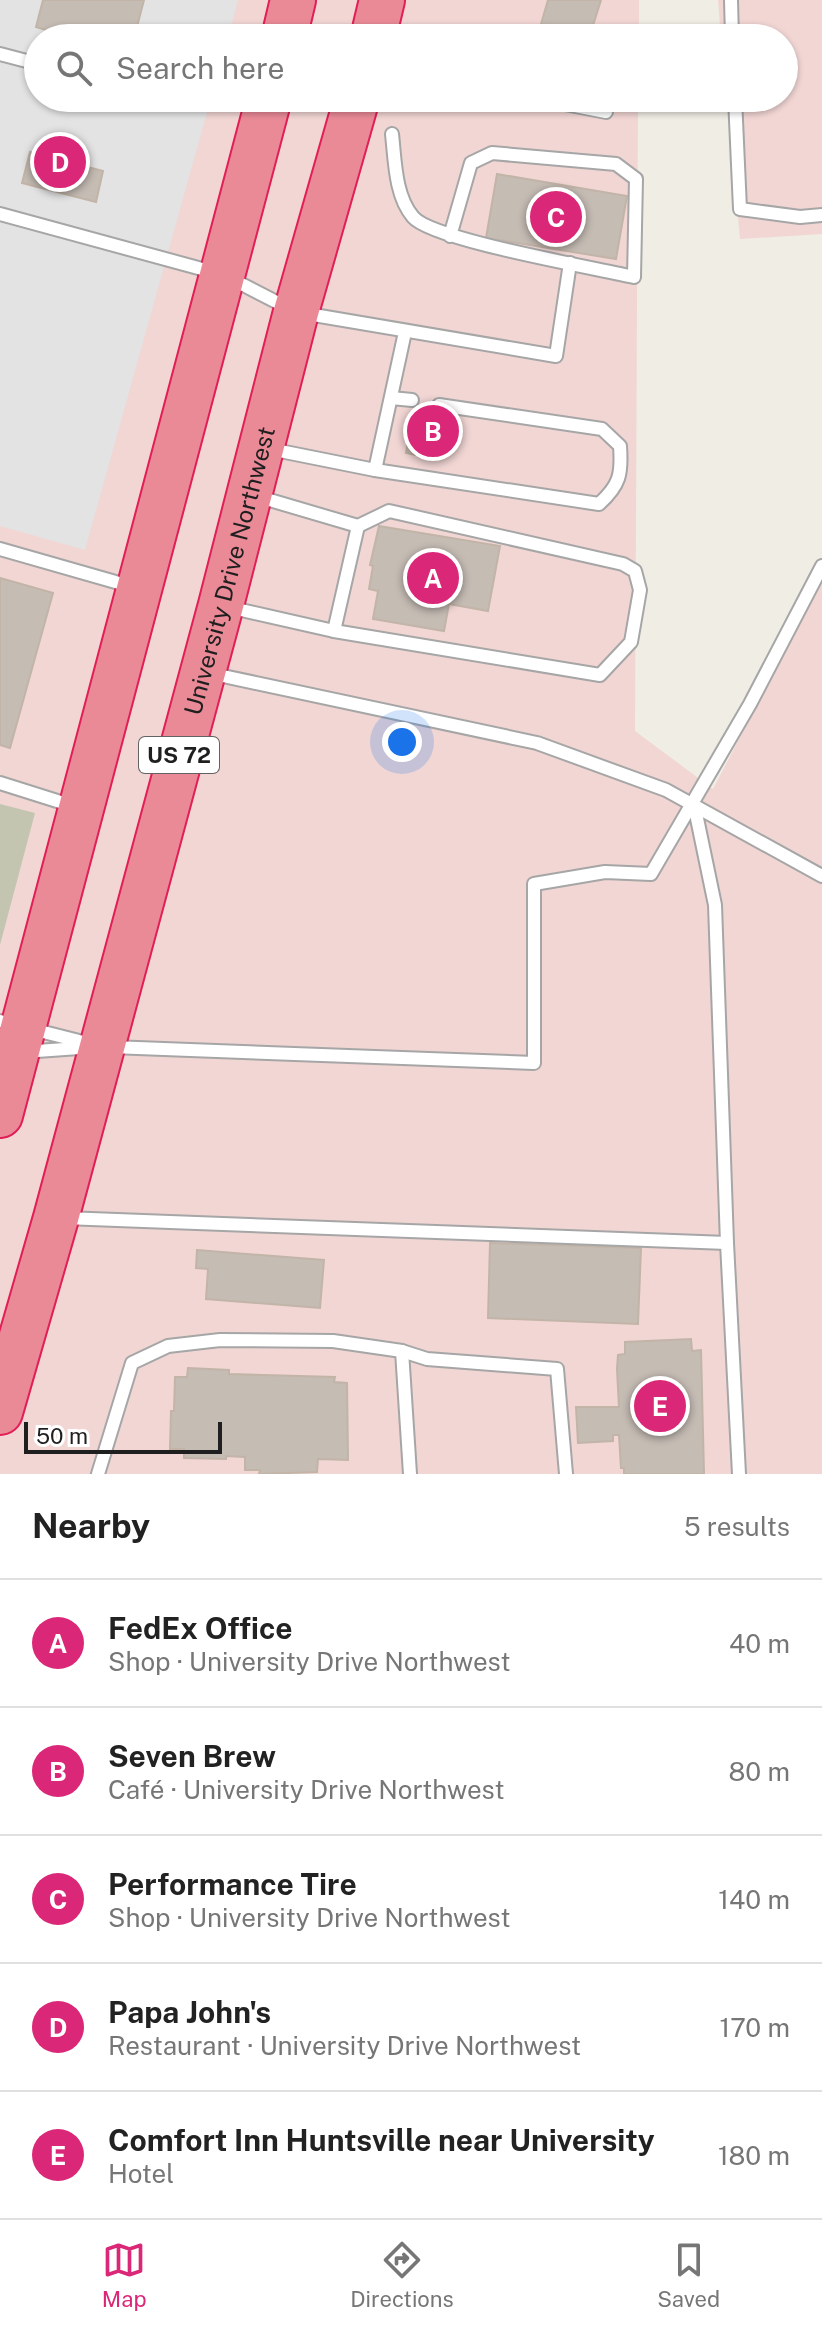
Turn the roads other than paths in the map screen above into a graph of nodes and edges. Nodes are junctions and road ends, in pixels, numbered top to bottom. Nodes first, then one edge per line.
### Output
1 (293, 0) edge
2 (382, 0) edge
3 (731, 0) edge
4 (287, 24) edge
5 (376, 24) edge
6 (732, 24) edge
7 (0, 54) edge
8 (24, 60) edge
9 (265, 112) edge
10 (353, 112) edge
11 (736, 112) edge
12 (392, 134) dead end
13 (0, 214) edge
14 (822, 215) edge
15 (450, 236) junction
16 (570, 263) junction
17 (224, 275) junction
18 (296, 312) junction
19 (405, 332) junction
20 (391, 398) junction
21 (412, 400) dead end
22 (439, 405) dead end
23 (262, 447) junction
24 (375, 470) junction
25 (249, 494) junction
26 (358, 526) junction
27 (0, 549) edge
28 (822, 566) edge
29 (140, 589) junction
30 (221, 605) junction
31 (334, 631) junction
32 (202, 671) junction
33 (0, 783) edge
34 (694, 804) junction
35 (82, 808) junction
36 (822, 876) edge
37 (10, 1038) edge
38 (102, 1047) junction
39 (0, 1115) edge
40 (56, 1218) junction
41 (727, 1243) junction
42 (402, 1351) junction
43 (0, 1412) edge
44 (98, 1474) edge
45 (410, 1474) edge
46 (566, 1474) edge
47 (739, 1474) edge

1 - 4 highway
2 - 5 highway
3 - 6 lane
7 - 8 lane
9 - 17 highway
10 - 18 highway, University Drive Northwest / US 72
11 - 14 lane
12 - 15 lane
13 - 17 lane
15 - 16 lane
15 - 16 lane
16 - 19 lane
17 - 18 lane
17 - 29 highway
18 - 19 lane
18 - 23 highway, University Drive Northwest / US 72
19 - 20 lane
20 - 21 lane
20 - 24 lane
22 - 24 lane
23 - 24 lane
23 - 25 highway, University Drive Northwest / US 72
25 - 26 lane
25 - 30 highway, University Drive Northwest / US 72
26 - 31 lane
26 - 31 lane
27 - 29 lane
28 - 34 lane
29 - 35 highway
30 - 31 lane
30 - 32 highway, University Drive Northwest / US 72
32 - 34 lane
32 - 38 highway, University Drive Northwest / US 72
33 - 35 lane
34 - 36 lane
34 - 38 lane
34 - 41 lane
35 - 37 highway
37 - 38 lane
37 - 38 lane
37 - 39 highway
38 - 40 highway, University Drive Northwest / US 72
40 - 41 lane
40 - 43 highway, University Drive Northwest / US 72
41 - 47 lane
42 - 44 lane
42 - 45 lane
42 - 46 lane

